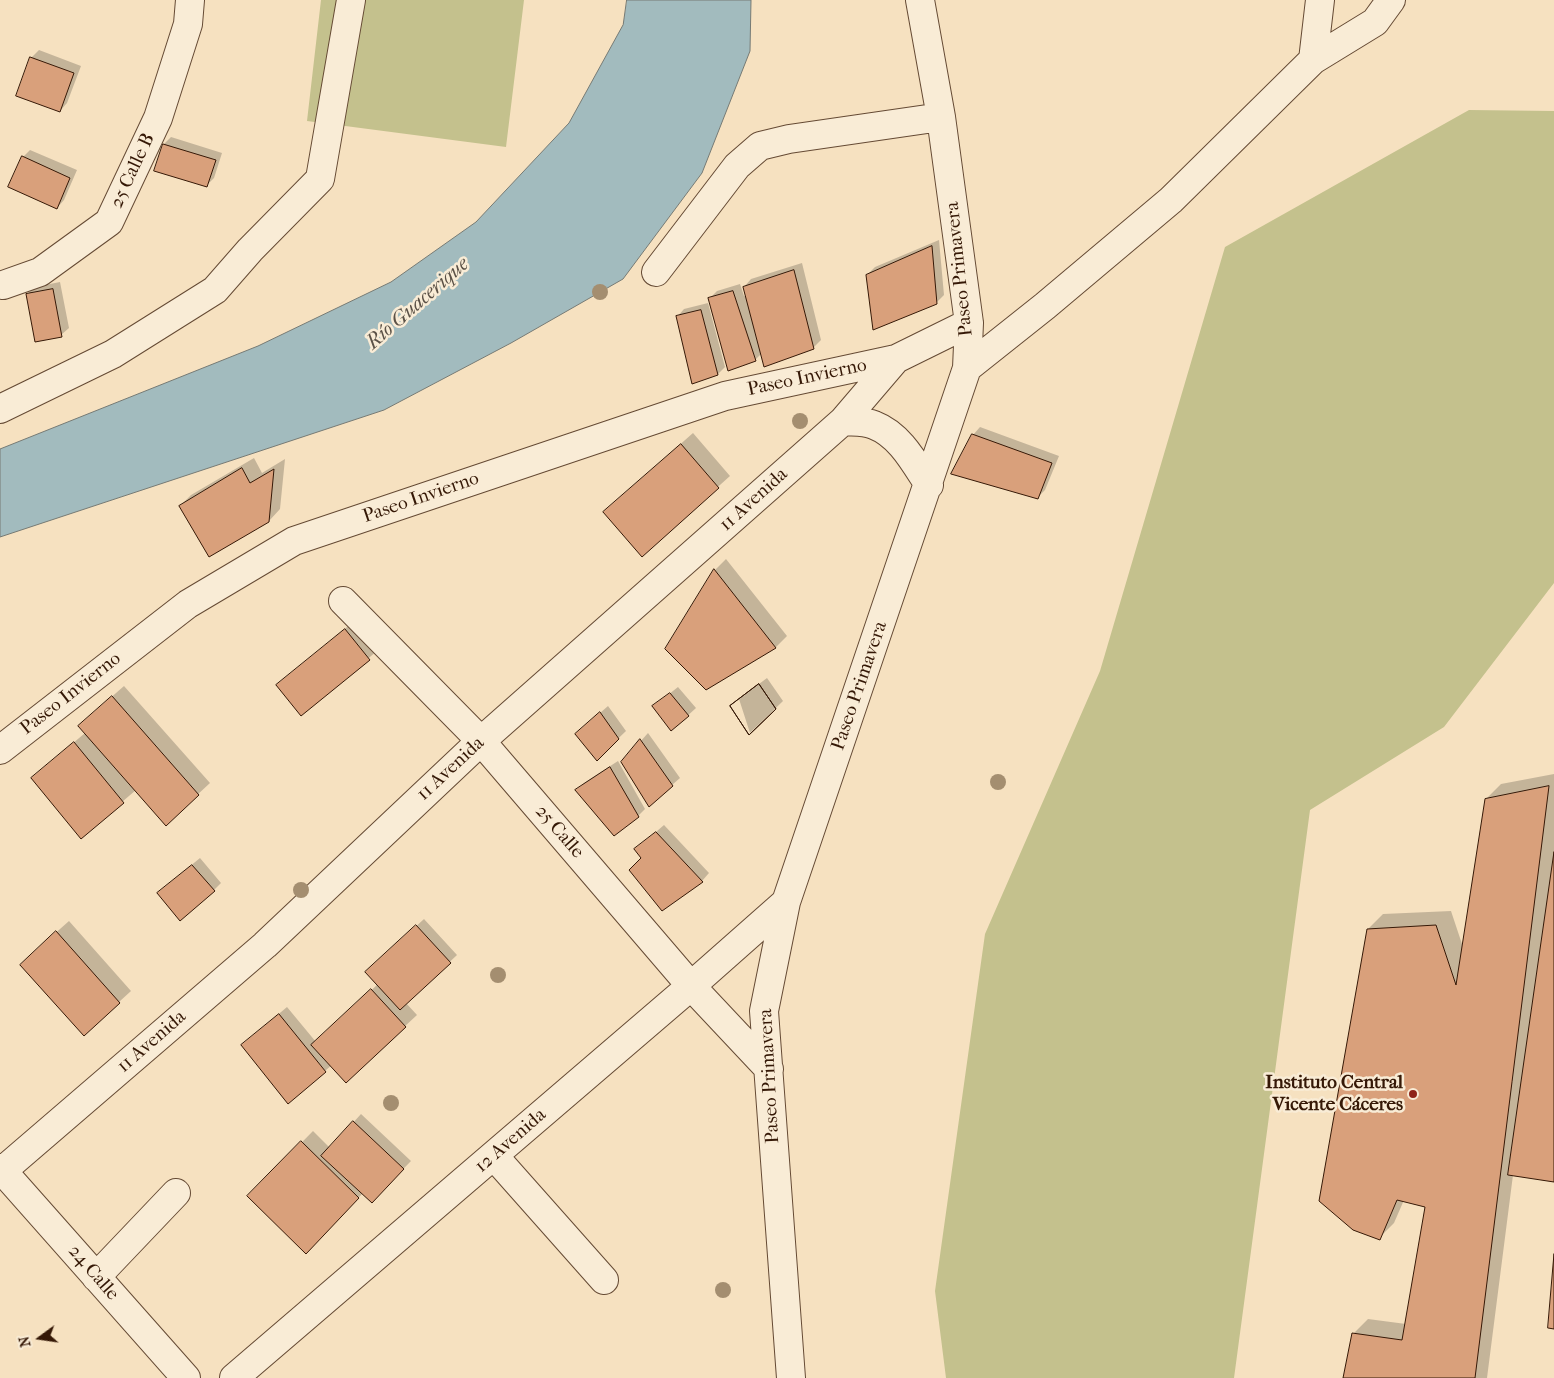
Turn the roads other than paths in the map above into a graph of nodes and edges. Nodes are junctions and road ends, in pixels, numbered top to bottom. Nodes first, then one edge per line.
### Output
1 (190, 0) edge
2 (351, 0) edge
3 (920, 0) edge
4 (1320, 0) edge
5 (1391, 0) edge
6 (1313, 60) junction
7 (942, 117) junction
8 (656, 272) dead end
9 (4, 285) dead end
10 (969, 322) junction
11 (896, 359) junction
12 (967, 368) junction
13 (0, 409) edge
14 (843, 421) junction
15 (929, 485) junction
16 (343, 601) dead end
17 (481, 741) junction
18 (0, 750) edge
19 (786, 902) junction
20 (692, 986) junction
21 (769, 1069) junction
22 (494, 1156) junction
23 (1, 1170) edge
24 (176, 1193) dead end
25 (96, 1277) junction
26 (604, 1280) dead end
27 (788, 1376) edge
28 (186, 1378) edge
29 (234, 1378) edge

1 - 9 street, 25 Calle B
2 - 13 street
3 - 7 street, Paseo Primavera
4 - 6 street
5 - 6 street
6 - 12 street
7 - 8 street
7 - 10 street, Paseo Primavera
10 - 11 street
10 - 12 street, Paseo Primavera
11 - 14 street, 11 Avenida
11 - 18 street, Paseo Invierno
12 - 15 street, Paseo Primavera
14 - 15 street
14 - 17 street, 11 Avenida
15 - 19 street, Paseo Primavera
16 - 17 street, 25 Calle
17 - 20 street, 25 Calle
17 - 23 street, 11 Avenida
19 - 20 street, 12 Avenida
19 - 21 street, Paseo Primavera
20 - 21 street, 25 Calle
20 - 22 street, 12 Avenida
21 - 27 street, Paseo Primavera
22 - 26 street
22 - 29 street, 12 Avenida
23 - 25 street, 24 Calle
24 - 25 street
25 - 28 street, 24 Calle

